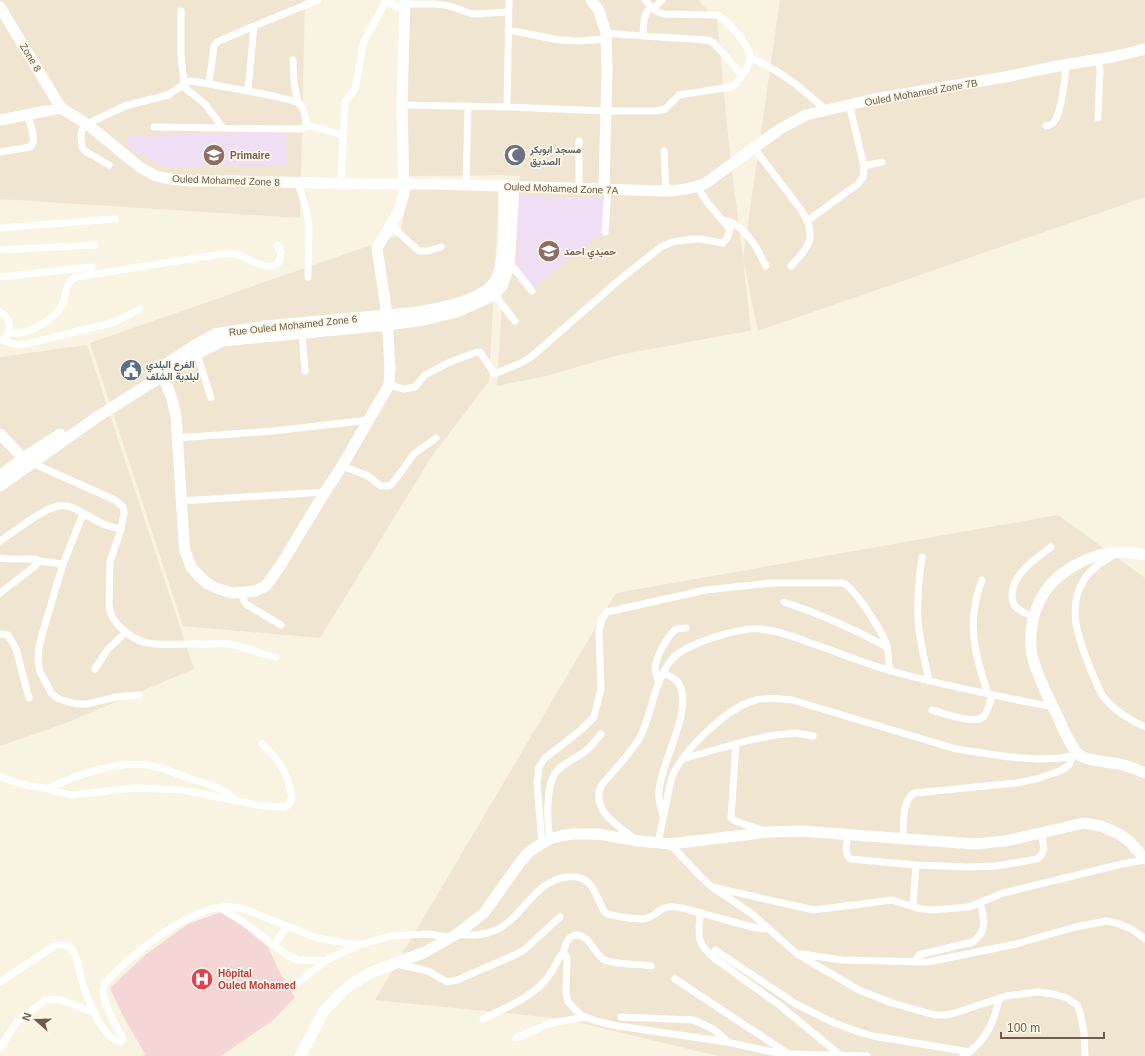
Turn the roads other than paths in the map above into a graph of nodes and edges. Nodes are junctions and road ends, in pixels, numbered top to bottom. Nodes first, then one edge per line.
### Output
1 (318, 0) edge
2 (509, 0) edge
3 (591, 0) edge
4 (646, 0) edge
5 (662, 0) edge
6 (385, 1) edge
7 (405, 5) edge
8 (0, 6) edge
9 (652, 8) junction
10 (181, 11) dead end
11 (509, 12) junction
12 (254, 26) junction
13 (508, 30) junction
14 (606, 36) junction
15 (643, 36) junction
16 (1145, 50) edge
17 (750, 58) junction
18 (1098, 59) junction
19 (293, 60) dead end
20 (1066, 64) junction
21 (742, 74) junction
22 (184, 84) junction
23 (209, 84) junction
24 (248, 91) junction
25 (298, 103) junction
26 (849, 104) junction
27 (402, 105) junction
28 (468, 106) junction
29 (507, 107) junction
30 (62, 108) junction
31 (826, 110) junction
32 (606, 111) junction
33 (27, 115) junction
34 (1098, 118) dead end
35 (0, 120) edge
36 (87, 124) junction
37 (307, 125) junction
38 (1046, 126) dead end
39 (154, 127) dead end
40 (223, 128) junction
41 (343, 134) junction
42 (579, 141) dead end
43 (754, 148) junction
44 (664, 151) dead end
45 (0, 152) edge
46 (882, 162) dead end
47 (108, 165) dead end
48 (864, 166) junction
49 (715, 177) joint
50 (298, 182) junction
51 (341, 184) junction
52 (404, 184) junction
53 (466, 185) junction
54 (509, 186) junction
55 (697, 187) junction
56 (578, 189) junction
57 (606, 190) junction
58 (666, 191) junction
59 (115, 219) dead end
60 (722, 220) junction
61 (807, 221) junction
62 (390, 225) junction
63 (0, 228) edge
64 (605, 232) dead end
65 (95, 245) dead end
66 (277, 245) dead end
67 (442, 247) dead end
68 (0, 250) edge
69 (766, 266) dead end
70 (791, 266) dead end
71 (92, 267) dead end
72 (510, 267) junction
73 (0, 277) edge
74 (308, 277) dead end
75 (532, 291) dead end
76 (494, 294) junction
77 (140, 309) dead end
78 (0, 312) edge
79 (388, 320) junction
80 (515, 321) dead end
81 (9, 333) junction
82 (302, 333) junction
83 (1, 341) edge
84 (197, 354) junction
85 (162, 371) junction
86 (305, 371) dead end
87 (389, 385) junction
88 (211, 398) dead end
89 (369, 420) junction
90 (0, 434) edge
91 (178, 438) junction
92 (436, 438) dead end
93 (28, 460) junction
94 (342, 466) junction
95 (0, 476) edge
96 (0, 486) edge
97 (324, 492) junction
98 (181, 501) junction
99 (83, 514) junction
100 (121, 529) junction
101 (0, 541) edge
102 (1052, 547) dead end
103 (1118, 552) junction
104 (1145, 555) edge
105 (922, 557) dead end
106 (0, 558) edge
107 (39, 561) junction
108 (63, 564) junction
109 (982, 580) dead end
110 (0, 593) edge
111 (240, 593) junction
112 (784, 602) dead end
113 (1034, 618) junction
114 (280, 625) dead end
115 (686, 628) dead end
116 (125, 633) junction
117 (0, 634) edge
118 (887, 647) junction
119 (276, 657) dead end
120 (95, 669) dead end
121 (889, 671) junction
122 (664, 673) junction
123 (929, 681) junction
124 (659, 683) junction
125 (990, 694) junction
126 (139, 695) dead end
127 (29, 698) dead end
128 (1053, 707) junction
129 (932, 710) dead end
130 (1145, 727) edge
131 (601, 734) dead end
132 (813, 736) dead end
133 (262, 744) dead end
134 (736, 744) junction
135 (1076, 754) junction
136 (682, 759) junction
137 (1145, 773) edge
138 (0, 776) edge
139 (48, 790) junction
140 (237, 801) junction
141 (663, 816) junction
142 (769, 832) junction
143 (1041, 833) junction
144 (848, 834) junction
145 (903, 839) junction
146 (638, 841) junction
147 (546, 842) junction
148 (658, 844) junction
149 (670, 844) junction
150 (1145, 860) edge
151 (916, 865) junction
152 (712, 887) junction
153 (980, 903) junction
154 (913, 906) junction
155 (220, 908) junction
156 (253, 913) junction
157 (700, 913) junction
158 (560, 917) dead end
159 (246, 923) junction
160 (287, 926) junction
161 (768, 929) junction
162 (454, 936) junction
163 (1145, 939) edge
164 (358, 944) junction
165 (274, 945) junction
166 (715, 950) dead end
167 (563, 954) junction
168 (797, 954) junction
169 (325, 961) junction
170 (915, 962) junction
171 (395, 963) junction
172 (652, 966) dead end
173 (675, 979) dead end
174 (0, 982) edge
175 (296, 985) dead end
176 (999, 999) junction
177 (95, 1013) junction
178 (585, 1017) junction
179 (621, 1017) dead end
180 (483, 1019) dead end
181 (516, 1038) dead end
182 (727, 1042) junction
183 (0, 1048) edge
184 (970, 1052) junction
185 (789, 1054) junction
186 (840, 1055) junction
187 (300, 1056) edge
188 (867, 1056) edge
189 (963, 1056) edge
190 (1086, 1056) edge

1 - 12 street
2 - 11 street
3 - 14 street
4 - 9 street
5 - 9 street
6 - 7 street
6 - 41 street
7 - 11 street
7 - 27 street
8 - 30 street, Zone 8
9 - 15 street
9 - 17 street
10 - 22 street
11 - 13 street
12 - 23 street
12 - 24 street
13 - 14 street
13 - 29 street
14 - 15 street
14 - 32 street
15 - 21 street
16 - 18 street, Ouled Mohamed Zone 7B
17 - 21 street
17 - 31 street
18 - 20 street, Ouled Mohamed Zone 7B
18 - 34 street
19 - 25 street
20 - 26 street, Ouled Mohamed Zone 7B
20 - 38 street
21 - 32 street
22 - 23 street
22 - 36 street
22 - 40 street
23 - 24 street
24 - 25 street
25 - 37 street
26 - 31 street, Ouled Mohamed Zone 7B
26 - 48 street
27 - 28 street
27 - 52 street
28 - 29 street
28 - 53 street
29 - 32 street
30 - 33 street
30 - 36 street, Ouled Mohamed Zone 8
31 - 43 street, Ouled Mohamed Zone 7B
32 - 57 street
33 - 35 street
33 - 45 street
36 - 47 street
36 - 50 street, Ouled Mohamed Zone 8
37 - 40 street
37 - 41 street
39 - 40 street
41 - 51 street
42 - 56 street
43 - 49 street, Ouled Mohamed Zone 7B
43 - 61 street
44 - 58 street
46 - 48 street
48 - 61 street
49 - 55 street, Ouled Mohamed Zone 7A
50 - 51 street, Ouled Mohamed Zone 8
50 - 74 street
51 - 52 street, Ouled Mohamed Zone 8
52 - 53 street, Ouled Mohamed Zone 7A
52 - 62 street
53 - 54 street, Ouled Mohamed Zone 7A
54 - 56 street, Ouled Mohamed Zone 7A
54 - 72 street, Rue Ouled Mohamed Zone 6
54 - 79 street, Rue Ouled Mohamed Zone 6
55 - 58 street, Ouled Mohamed Zone 7A
55 - 60 street
56 - 57 street, Ouled Mohamed Zone 7A
57 - 58 street, Ouled Mohamed Zone 7A
57 - 64 street
59 - 63 street
60 - 69 street
60 - 87 street
61 - 70 street
62 - 67 street
62 - 79 street
65 - 68 street
66 - 81 street
71 - 73 street
72 - 75 street
72 - 76 street, Rue Ouled Mohamed Zone 6
76 - 79 street, Rue Ouled Mohamed Zone 6
76 - 80 street
77 - 83 street
78 - 81 street
79 - 82 street, Rue Ouled Mohamed Zone 6
79 - 85 street, Rue Ouled Mohamed Zone 6
79 - 87 street
81 - 83 street
82 - 84 street, Rue Ouled Mohamed Zone 6
82 - 86 street
84 - 85 street, Rue Ouled Mohamed Zone 6
84 - 88 street
85 - 91 street
85 - 93 street, Rue Ouled Mohamed Zone 6
85 - 93 street, Rue Ouled Mohamed Zone 6
87 - 89 street
89 - 91 street
89 - 94 street
90 - 93 street
91 - 98 street
92 - 94 street
93 - 95 street
93 - 96 street
93 - 100 street
94 - 97 street
97 - 98 street
97 - 111 street
98 - 111 street
99 - 100 street
99 - 101 street
99 - 108 street
100 - 116 street
102 - 113 street
103 - 104 street
103 - 113 street
103 - 130 street
105 - 123 street
106 - 107 street
107 - 108 street
107 - 110 street
108 - 126 street
109 - 125 street
111 - 114 street
112 - 118 street
113 - 128 street
115 - 124 street
116 - 119 street
116 - 120 street
117 - 127 street
118 - 121 street
118 - 147 street
121 - 122 street
121 - 123 street
122 - 124 street
122 - 141 street
123 - 125 street
124 - 146 street
125 - 128 street
125 - 129 street
128 - 135 street
131 - 147 street
132 - 134 street
133 - 140 street
134 - 136 street
134 - 142 street
135 - 136 street
135 - 137 street
135 - 145 street
136 - 141 street
138 - 139 street
139 - 140 street
139 - 140 street
141 - 148 street
142 - 144 street
142 - 149 street
143 - 145 street
143 - 150 street
143 - 151 street
144 - 145 street
144 - 151 street
146 - 147 street
146 - 148 street
147 - 162 street
148 - 149 street
149 - 152 street
150 - 153 street
151 - 154 street
152 - 154 street
152 - 161 street
153 - 154 street
153 - 170 street
155 - 156 street
155 - 159 street
155 - 177 street
156 - 159 street
156 - 160 street
157 - 161 street
157 - 162 street
157 - 186 street
158 - 171 street
159 - 165 street
160 - 164 street
160 - 165 street
161 - 168 street
162 - 164 street
162 - 171 street
163 - 170 street
164 - 169 street
165 - 169 street
166 - 184 street
167 - 172 street
167 - 178 street
167 - 180 street
168 - 170 street
168 - 176 street
169 - 175 street
171 - 187 street
173 - 185 street
174 - 177 street
176 - 184 street
176 - 190 street
177 - 183 street
178 - 181 street
178 - 182 street
179 - 182 street
182 - 185 street
184 - 189 street
185 - 186 street
186 - 188 street

